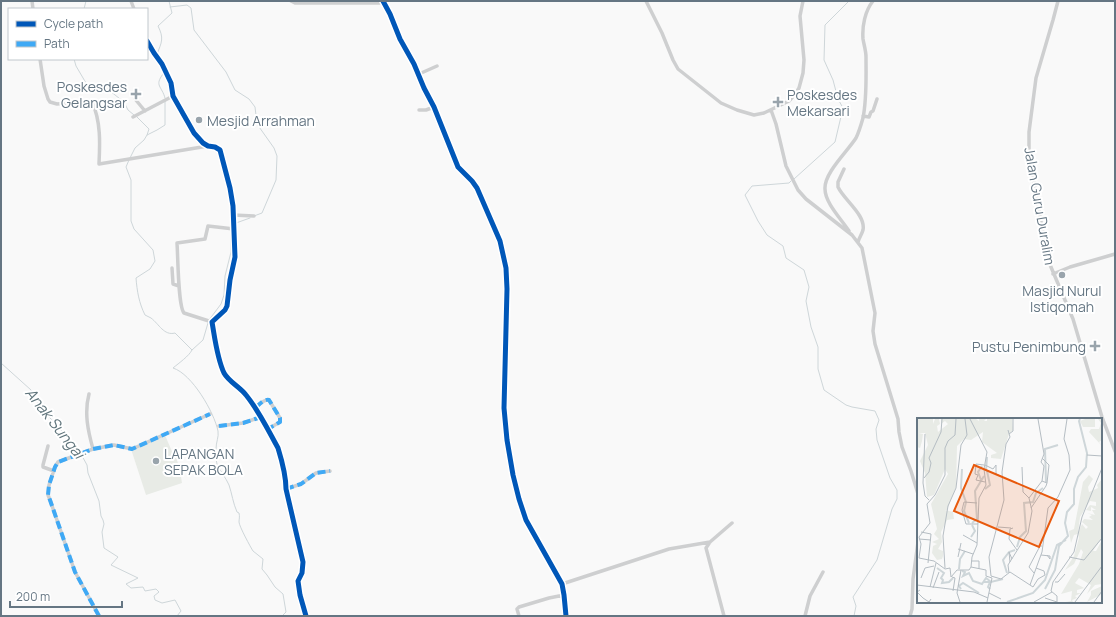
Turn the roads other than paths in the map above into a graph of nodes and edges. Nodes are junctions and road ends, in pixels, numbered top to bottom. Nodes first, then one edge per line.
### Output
1 (291, 1) edge
2 (646, 1) edge
3 (803, 1) edge
4 (872, 1) edge
5 (1058, 1) edge
6 (384, 2) edge
7 (148, 43) edge
8 (40, 60) edge
9 (437, 66) dead end
10 (419, 74) junction
11 (173, 96) junction
12 (135, 99) dead end
13 (878, 99) dead end
14 (434, 107) junction
15 (419, 110) dead end
16 (771, 110) junction
17 (145, 111) junction
18 (863, 116) junction
19 (133, 117) dead end
20 (208, 146) junction
21 (844, 169) dead end
22 (233, 215) junction
23 (254, 216) dead end
24 (232, 229) junction
25 (852, 235) junction
26 (858, 242) junction
27 (1115, 254) edge
28 (172, 268) dead end
29 (1053, 274) junction
30 (179, 286) junction
31 (212, 322) junction
32 (89, 394) dead end
33 (256, 407) junction
34 (210, 414) dead end
35 (261, 417) junction
36 (219, 426) dead end
37 (268, 429) junction
38 (48, 446) dead end
39 (93, 449) junction
40 (1115, 452) edge
41 (54, 470) junction
42 (330, 471) dead end
43 (286, 489) junction
44 (917, 491) edge
45 (732, 523) dead end
46 (710, 542) junction
47 (917, 549) edge
48 (823, 572) dead end
49 (562, 584) junction
50 (564, 594) junction
51 (99, 616) edge
52 (306, 616) edge
53 (519, 616) edge
54 (566, 616) edge
55 (724, 616) edge
56 (805, 616) edge
57 (910, 616) edge

1 - 6 street
2 - 16 street
3 - 16 street
4 - 18 street
5 - 29 street, Jalan Guru Duralim
6 - 10 street
7 - 11 street
8 - 20 street
9 - 10 street
10 - 14 street
11 - 17 street
11 - 20 street
12 - 17 street
13 - 18 street
14 - 15 street
14 - 49 street
16 - 25 street
17 - 19 street
18 - 25 street
20 - 22 street
21 - 26 street
22 - 23 street
22 - 24 street
24 - 30 street
24 - 31 street
25 - 26 street
26 - 44 street
27 - 29 street
28 - 30 street
29 - 40 street, Jalan Guru Duralim
30 - 31 street
31 - 33 street
32 - 39 street
33 - 35 street
33 - 37 street
34 - 39 street
35 - 36 street
35 - 37 street
37 - 43 street
38 - 41 street
39 - 41 street
41 - 51 street
42 - 43 street
43 - 52 street
45 - 46 street
46 - 49 street
46 - 55 street
47 - 57 street
48 - 56 street
49 - 50 street
50 - 53 street
50 - 54 street

